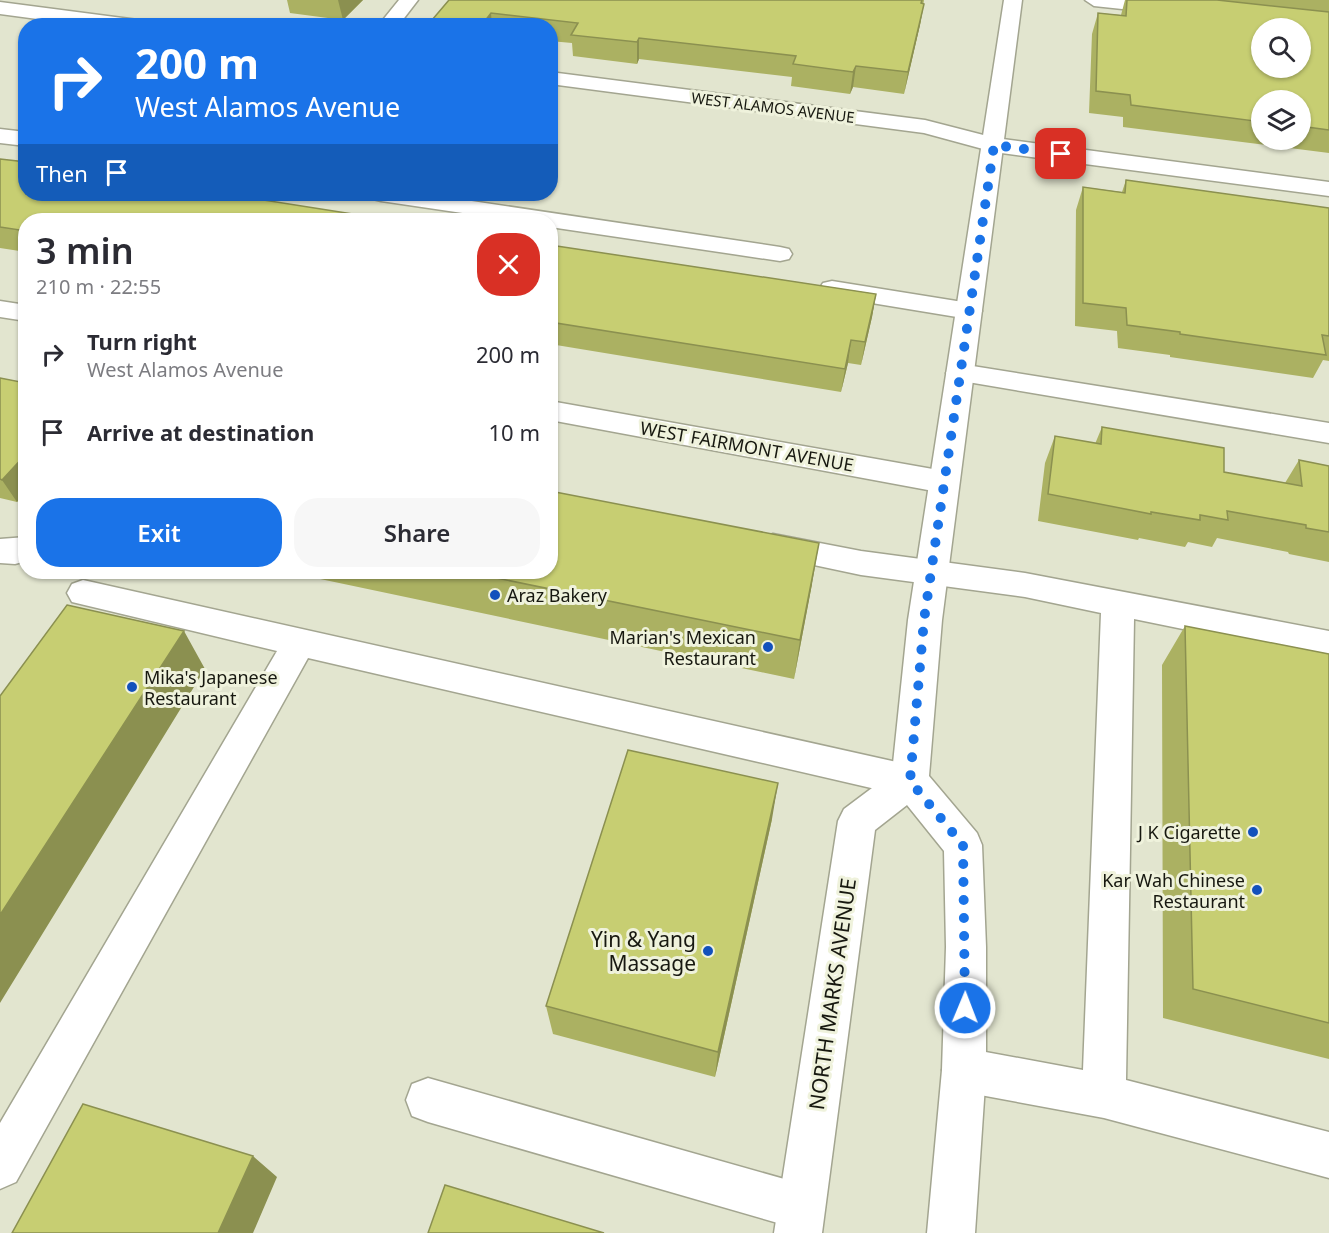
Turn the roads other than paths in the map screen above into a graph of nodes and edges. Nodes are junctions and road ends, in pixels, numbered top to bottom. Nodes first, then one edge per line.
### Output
1 (409, 0) edge
2 (1013, 0) edge
3 (1094, 0) edge
4 (0, 8) edge
5 (1188, 10) edge
6 (77, 18) edge
7 (394, 18) edge
8 (0, 25) edge
9 (18, 27) edge
10 (558, 79) edge
11 (558, 98) edge
12 (0, 136) edge
13 (18, 138) edge
14 (994, 145) junction
15 (1329, 189) edge
16 (428, 201) edge
17 (507, 213) edge
18 (558, 221) edge
19 (780, 254) dead end
20 (806, 285) edge
21 (0, 309) edge
22 (969, 310) junction
23 (18, 312) edge
24 (960, 373) junction
25 (558, 411) edge
26 (1329, 433) edge
27 (944, 482) junction
28 (746, 541) edge
29 (18, 550) edge
30 (0, 551) edge
31 (931, 573) junction
32 (92, 582) edge
33 (1118, 604) junction
34 (63, 621) edge
35 (300, 642) junction
36 (1329, 645) edge
37 (910, 781) junction
38 (964, 1070) junction
39 (1104, 1096) junction
40 (428, 1100) dead end
41 (1329, 1155) edge
42 (0, 1166) edge
43 (800, 1220) edge
44 (951, 1233) edge

1 - 7 street
2 - 14 street
3 - 5 street
4 - 6 street
8 - 9 street
10 - 14 street, WEST ALAMOS AVENUE
11 - 14 street, WEST ALAMOS AVENUE
12 - 13 street
14 - 15 street, WEST ALAMOS AVENUE
14 - 22 street
16 - 17 street
18 - 19 street
20 - 22 street
21 - 23 street
22 - 24 street
24 - 26 street
24 - 27 street
25 - 27 street, WEST FAIRMONT AVENUE
27 - 31 street
28 - 31 street
29 - 30 street
31 - 33 street
31 - 37 street
32 - 34 street
32 - 35 street
33 - 36 street
33 - 39 street
35 - 37 street
35 - 42 street
37 - 38 street
37 - 43 street, NORTH MARKS AVENUE
38 - 39 street
38 - 44 street
39 - 41 street
40 - 43 street

